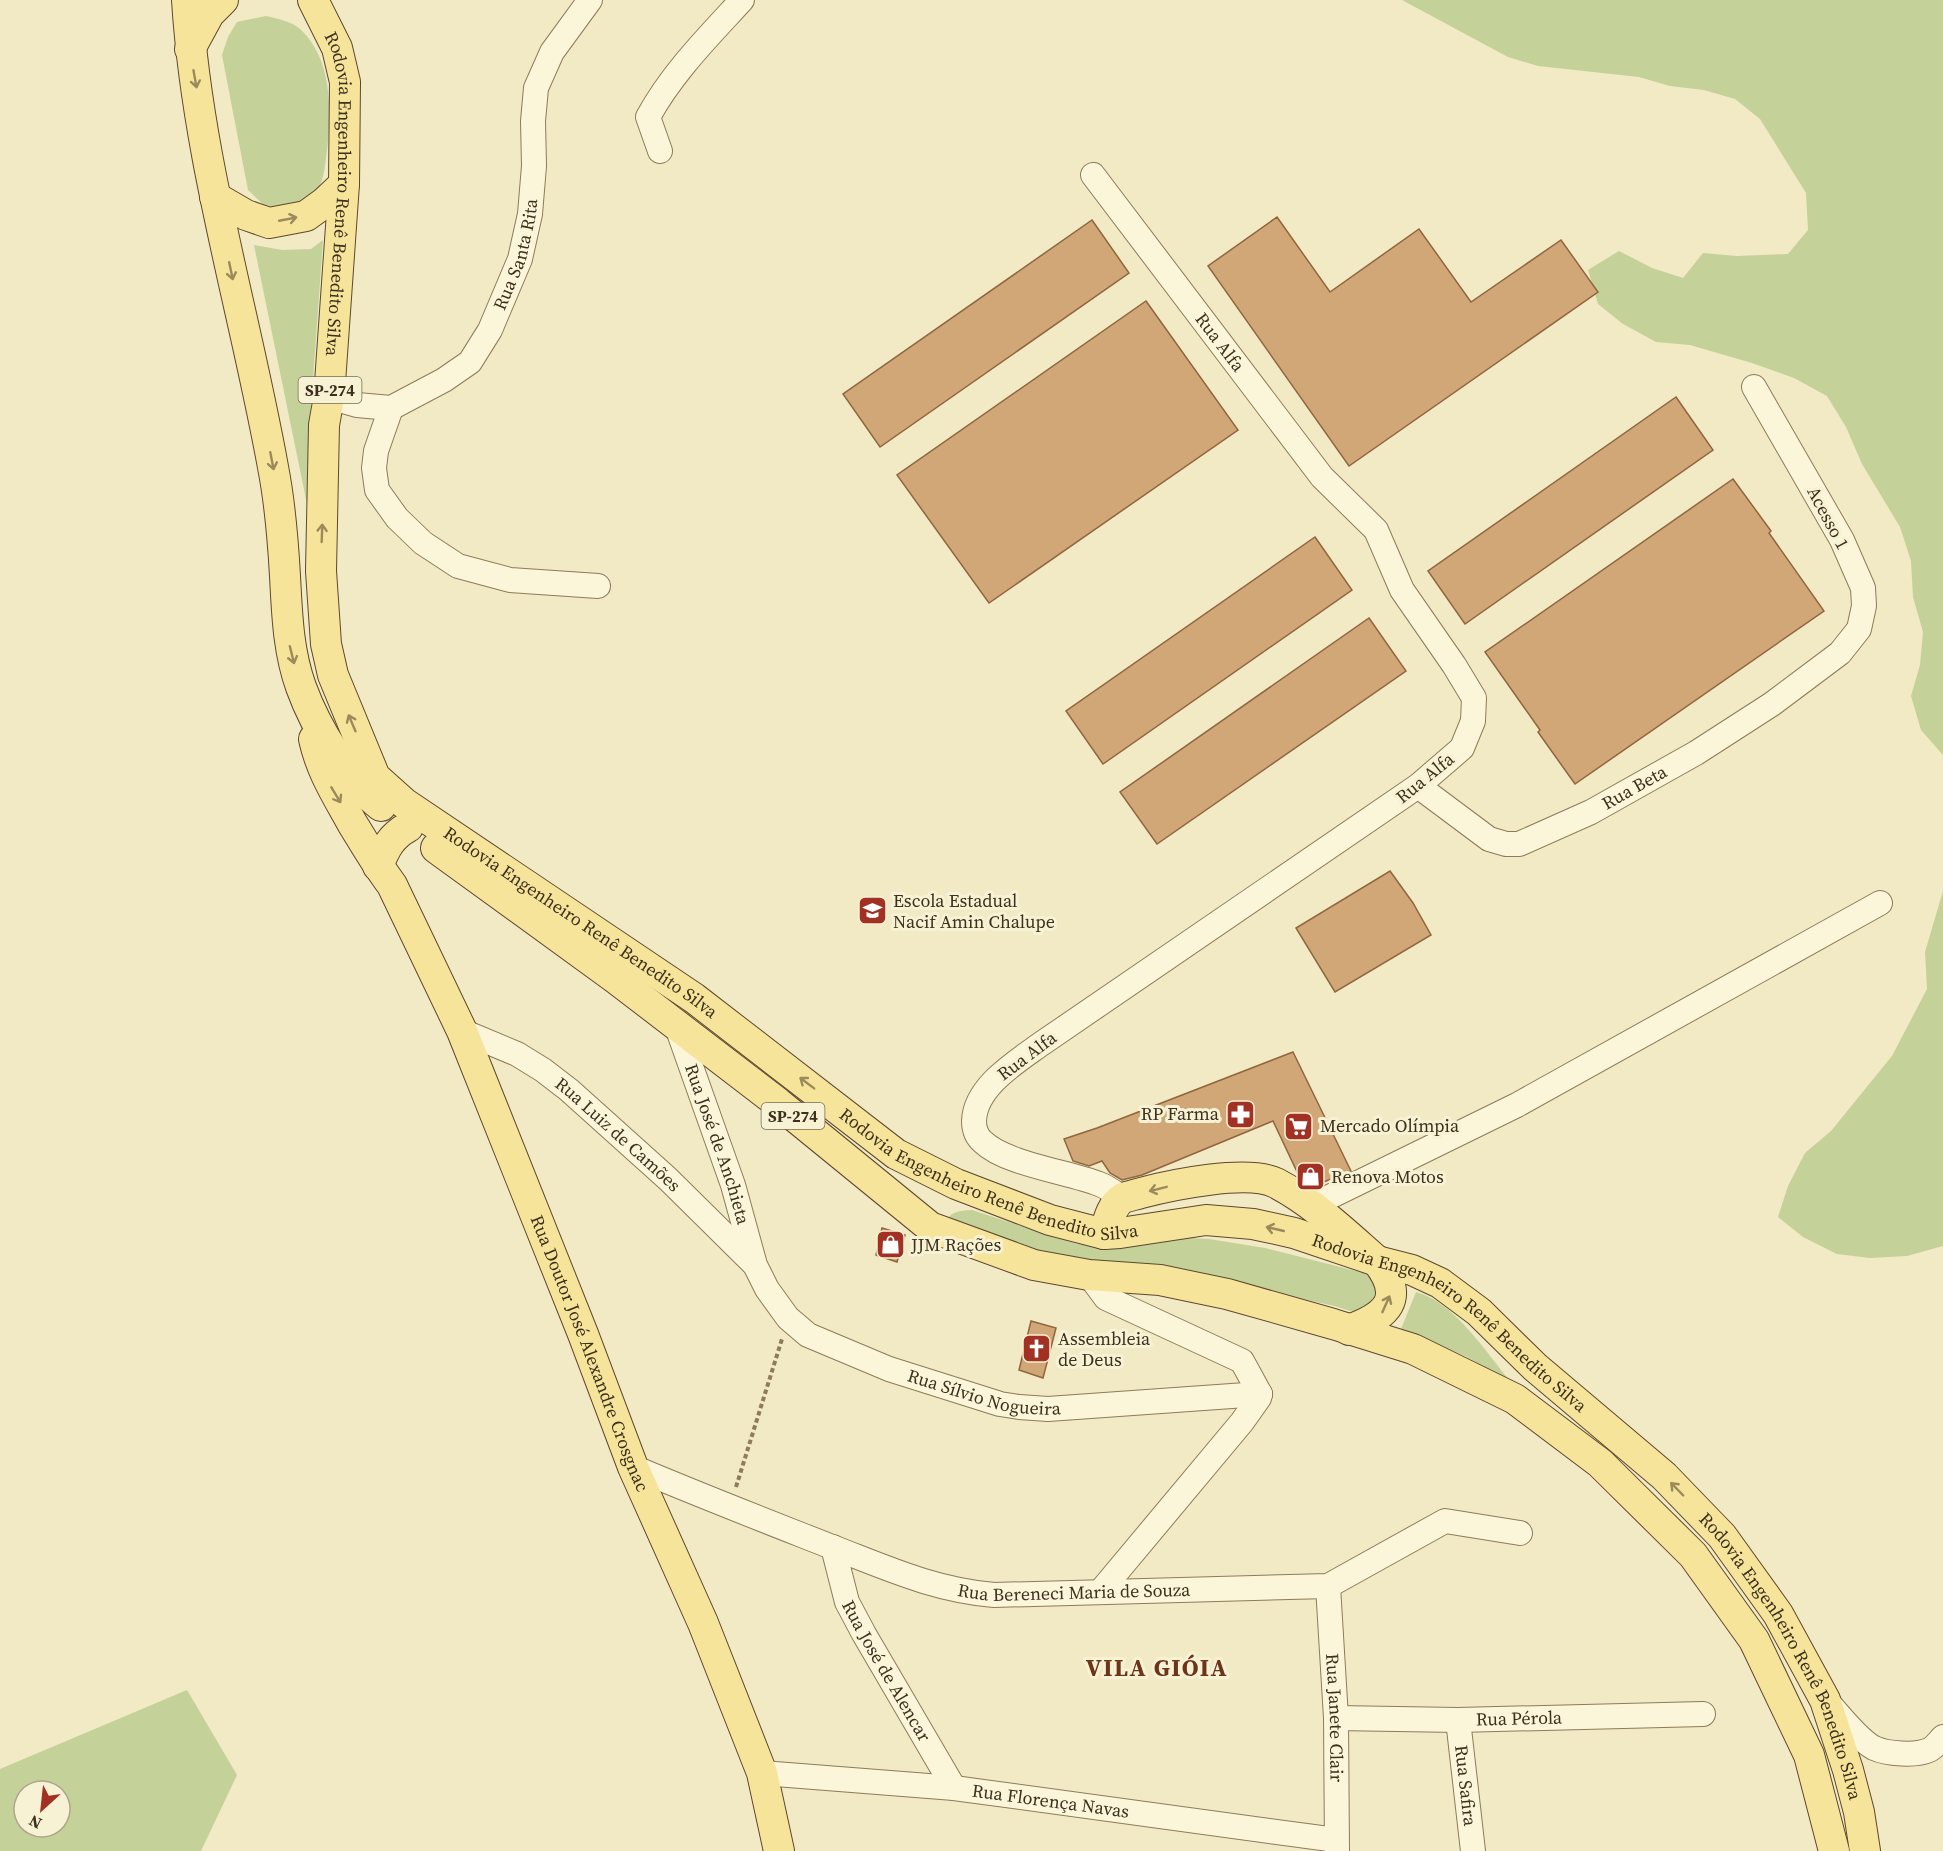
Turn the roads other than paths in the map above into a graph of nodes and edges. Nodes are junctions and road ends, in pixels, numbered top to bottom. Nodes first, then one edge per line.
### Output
1 (187, 0) edge
2 (223, 0) edge
3 (313, 0) edge
4 (590, 0) edge
5 (742, 0) edge
6 (190, 48) junction
7 (660, 151) dead end
8 (1093, 175) dead end
9 (344, 184) junction
10 (215, 197) junction
11 (1754, 387) dead end
12 (329, 397) junction
13 (391, 408) junction
14 (598, 586) dead end
15 (1840, 653) joint
16 (316, 721) junction
17 (1418, 786) junction
18 (408, 827) junction
19 (378, 866) junction
20 (1880, 903) dead end
21 (678, 1027) junction
22 (462, 1031) junction
23 (1220, 1180) junction
24 (956, 1184) junction
25 (1123, 1198) junction
26 (1313, 1205) junction
27 (1163, 1226) junction
28 (930, 1227) junction
29 (1104, 1234) junction
30 (1377, 1261) junction
31 (755, 1265) junction
32 (1089, 1275) junction
33 (1349, 1329) junction
34 (1260, 1394) junction
35 (633, 1467) junction
36 (1520, 1533) dead end
37 (833, 1547) junction
38 (1328, 1586) junction
39 (1100, 1592) junction
40 (1826, 1700) junction
41 (1703, 1714) dead end
42 (1336, 1718) junction
43 (1458, 1720) junction
44 (1943, 1737) edge
45 (762, 1773) junction
46 (954, 1788) junction
47 (1337, 1846) edge
48 (779, 1851) edge
49 (1473, 1851) edge
50 (1834, 1851) edge
51 (1865, 1851) edge

1 - 6 main road, Rodovia Engenheiro Renê Benedito Silva / SP-274
2 - 6 main road
3 - 9 main road, Rodovia Engenheiro Renê Benedito Silva / SP-274
4 - 13 street, Rua Santa Rita
5 - 7 street
6 -> 10 main road, Rodovia Engenheiro Renê Benedito Silva / SP-274
8 - 17 street, Rua Alfa
10 -> 9 main road
9 - 12 main road, Rodovia Engenheiro Renê Benedito Silva / SP-274
10 -> 16 main road, Rodovia Engenheiro Renê Benedito Silva / SP-274
11 - 15 street, Acesso 1
12 - 13 street
24 -> 12 main road, Rodovia Engenheiro Renê Benedito Silva / SP-274
13 - 14 street
15 - 17 street, Rua Beta
16 - 18 main road, Rodovia Engenheiro Renê Benedito Silva / SP-274
16 -> 19 main road, Rua Doutor José Alexandre Crosgnac
17 - 25 street, Rua Alfa
18 - 19 main road
18 - 21 main road, Rodovia Engenheiro Renê Benedito Silva / SP-274
19 - 22 main road, Rua Doutor José Alexandre Crosgnac
20 - 26 street
21 - 28 main road, Rodovia Engenheiro Renê Benedito Silva / SP-274
21 - 31 street, Rua José de Anchieta
22 - 31 street, Rua Luiz de Camões
22 - 35 main road, Rua Doutor José Alexandre Crosgnac
23 -> 25 main road
23 - 26 main road
23 - 27 main road
24 - 28 main road
24 - 29 main road, Rodovia Engenheiro Renê Benedito Silva / SP-274
25 - 29 main road
26 - 30 main road
27 - 29 main road, Rodovia Engenheiro Renê Benedito Silva / SP-274
30 -> 27 main road, Rodovia Engenheiro Renê Benedito Silva / SP-274
28 - 32 main road, Rodovia Engenheiro Renê Benedito Silva / SP-274
33 -> 30 main road
40 -> 30 main road, Rodovia Engenheiro Renê Benedito Silva / SP-274
31 - 34 street, Rua Sílvio Nogueira
32 - 33 main road, Rodovia Engenheiro Renê Benedito Silva / SP-274
32 - 34 street
33 - 50 main road, Rodovia Engenheiro Renê Benedito Silva / SP-274
34 - 39 street
35 - 37 street, Rua Bereneci Maria de Souza
35 - 45 main road, Rua Doutor José Alexandre Crosgnac
36 - 38 street, Rua Bereneci Maria de Souza
37 - 39 street, Rua Bereneci Maria de Souza
37 - 46 street, Rua José de Alencar
38 - 39 street, Rua Bereneci Maria de Souza
38 - 42 street, Rua Janete Clair
40 - 44 street
40 - 51 main road, Rodovia Engenheiro Renê Benedito Silva / SP-274
41 - 43 street, Rua Pérola
42 - 43 street, Rua Pérola
42 - 47 street, Rua Janete Clair
43 - 49 street, Rua Safira
45 - 46 street, Rua Florença Navas
45 - 48 main road, Rua Doutor José Alexandre Crosgnac
46 - 47 street, Rua Florença Navas

